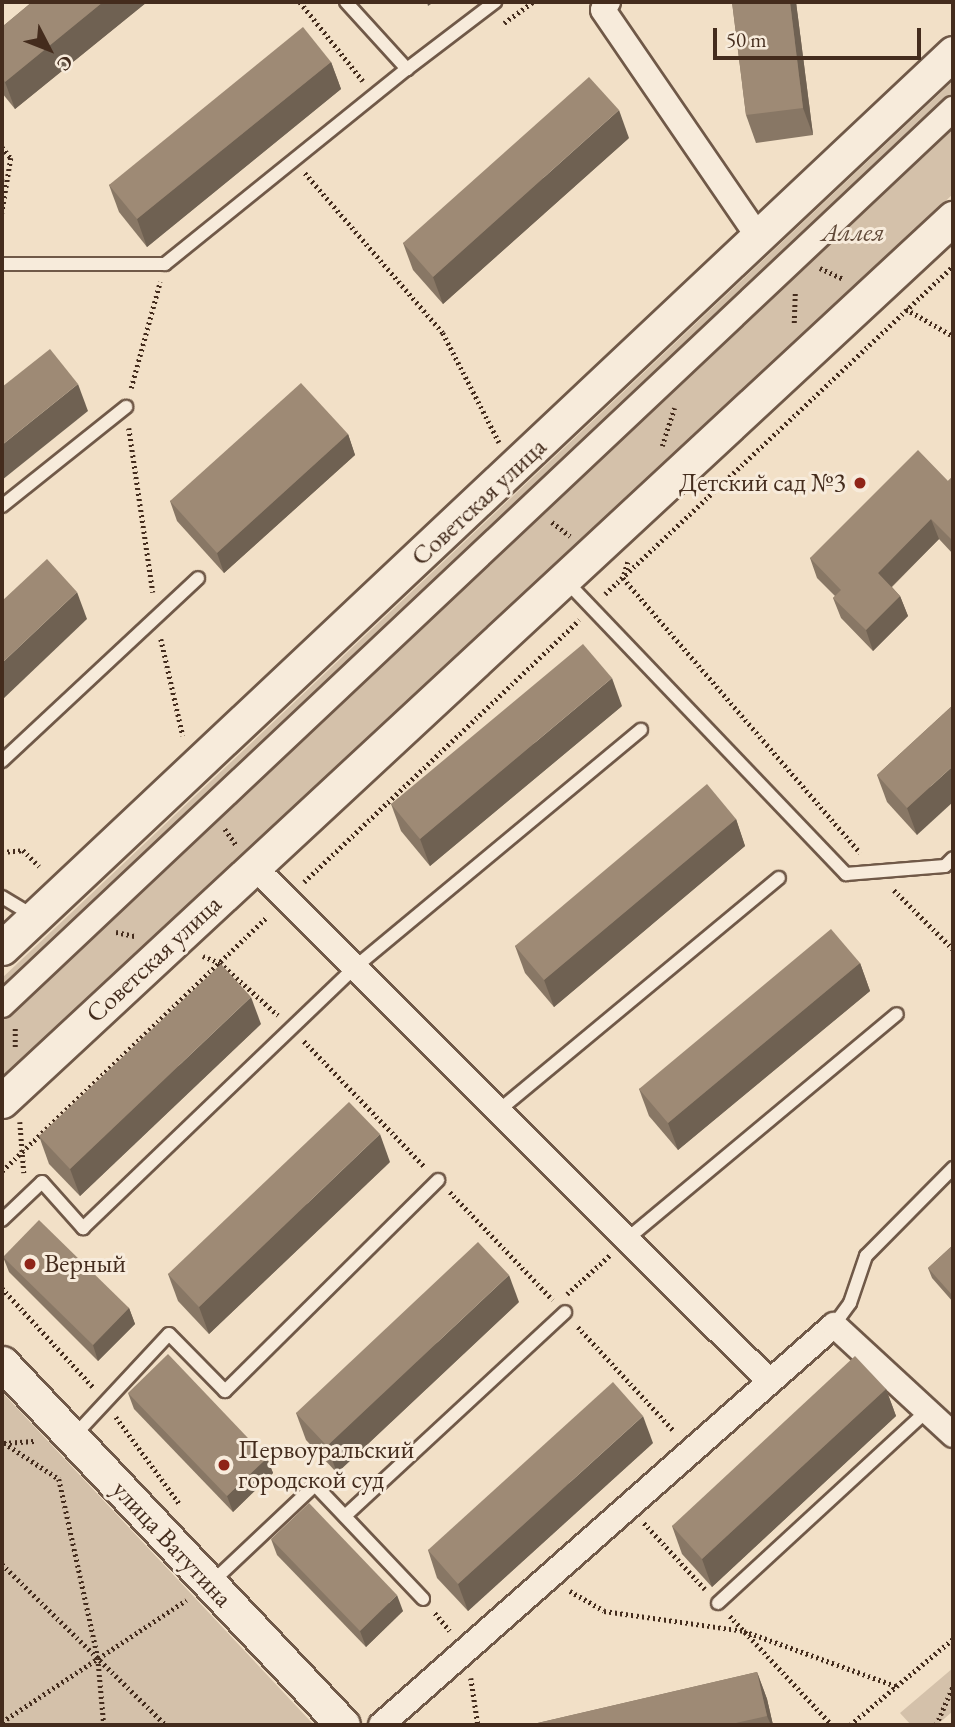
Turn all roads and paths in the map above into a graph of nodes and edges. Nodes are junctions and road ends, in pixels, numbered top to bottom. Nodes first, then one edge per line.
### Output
1 (300, 2) edge
2 (346, 2) edge
3 (495, 2) edge
4 (602, 5) edge
5 (953, 53) edge
6 (407, 69) junction
7 (373, 94) junction
8 (953, 108) edge
9 (2, 147) edge
10 (295, 160) junction
11 (2, 213) edge
12 (953, 218) edge
13 (760, 239) junction
14 (795, 256) junction
15 (2, 264) edge
16 (165, 264) junction
17 (953, 266) edge
18 (872, 293) junction
19 (907, 309) junction
20 (953, 336) edge
21 (690, 355) junction
22 (126, 407) junction
23 (662, 448) dead end
24 (515, 468) junction
25 (536, 500) junction
26 (2, 506) edge
27 (590, 552) junction
28 (631, 552) dead end
29 (198, 578) dead end
30 (563, 578) junction
31 (623, 578) junction
32 (592, 607) junction
33 (156, 617) junction
34 (641, 730) dead end
35 (2, 761) edge
36 (195, 768) junction
37 (209, 809) junction
38 (2, 852) edge
39 (953, 858) edge
40 (39, 866) dead end
41 (253, 866) junction
42 (876, 872) junction
43 (779, 878) dead end
44 (2, 897) edge
45 (285, 900) junction
46 (36, 916) junction
47 (85, 926) junction
48 (170, 944) junction
49 (2, 948) edge
50 (953, 949) edge
51 (220, 963) junction
52 (354, 968) junction
53 (2, 1005) edge
54 (897, 1014) dead end
55 (292, 1028) junction
56 (2, 1101) edge
57 (498, 1111) junction
58 (953, 1168) edge
59 (2, 1171) edge
60 (438, 1180) junction
61 (2, 1220) edge
62 (627, 1239) junction
63 (2, 1288) edge
64 (565, 1312) joint
65 (834, 1325) junction
66 (2, 1363) edge
67 (770, 1382) junction
68 (105, 1403) junction
69 (928, 1411) junction
70 (953, 1435) edge
71 (72, 1438) junction
72 (3, 1442) edge
73 (2, 1450) edge
74 (692, 1451) junction
75 (629, 1506) junction
76 (185, 1511) dead end
77 (345, 1516) junction
78 (2, 1564) edge
79 (547, 1578) junction
80 (210, 1584) junction
81 (423, 1600) dead end
82 (719, 1603) junction
83 (744, 1631) junction
84 (953, 1639) edge
85 (98, 1658) junction
86 (896, 1686) junction
87 (953, 1686) edge
88 (2, 1722) edge
89 (104, 1725) edge
90 (166, 1725) edge
91 (343, 1725) edge
92 (381, 1725) edge
93 (832, 1725) edge
94 (850, 1725) edge
95 (936, 1725) edge

1 - 7 path
2 - 6 lane
3 - 6 lane
4 - 13 street
5 - 13 street, Советская улица
6 - 7 lane
7 - 10 lane
8 - 14 street
9 - 11 path
10 - 16 lane
10 - 24 path
12 - 18 street, Советская улица
13 - 24 street, Советская улица
14 - 18 path
14 - 21 street
15 - 16 lane
16 - 22 path
17 - 19 path
18 - 19 path
18 - 27 street, Советская улица
19 - 20 path
19 - 31 path
21 - 23 path
21 - 25 street
22 - 26 lane
22 - 33 path
24 - 36 street, Советская улица
25 - 27 path
25 - 37 street
27 - 30 street, Советская улица
27 - 31 path
28 - 31 path
29 - 33 lane
30 - 32 lane
30 - 41 street, Советская улица
31 - 32 path
31 - 42 path
32 - 42 lane
32 - 45 path
33 - 35 lane
33 - 36 path
34 - 52 lane
36 - 46 street, Советская улица
37 - 41 path
37 - 47 street
38 - 40 path
39 - 42 lane
41 - 45 street
41 - 48 street, Советская улица
42 - 50 path
43 - 57 lane
44 - 46 lane
45 - 51 path
45 - 52 street
46 - 49 street, Советская улица
47 - 48 path
47 - 53 street
48 - 51 path
48 - 56 street, Советская улица
51 - 55 path
51 - 59 path
52 - 55 lane
52 - 57 street
54 - 62 lane
55 - 60 path
55 - 61 lane
57 - 62 street
58 - 65 lane
60 - 62 path
60 - 68 lane
62 - 67 street
63 - 68 path
64 - 74 path
64 - 77 lane
65 - 67 street
65 - 69 street
66 - 71 street, улица Ватутина
67 - 74 street
68 - 71 lane
68 - 76 path
69 - 70 street
69 - 82 lane
71 - 80 street, улица Ватутина
72 - 73 path
72 - 85 path
74 - 75 street
75 - 79 street
75 - 82 path
77 - 80 lane
77 - 81 lane
78 - 85 path
79 - 83 path
79 - 92 street
80 - 85 path
80 - 91 street, улица Ватутина
82 - 83 path
83 - 86 path
83 - 93 path
84 - 86 path
85 - 88 path
85 - 89 path
85 - 90 path
86 - 94 path
87 - 95 path

